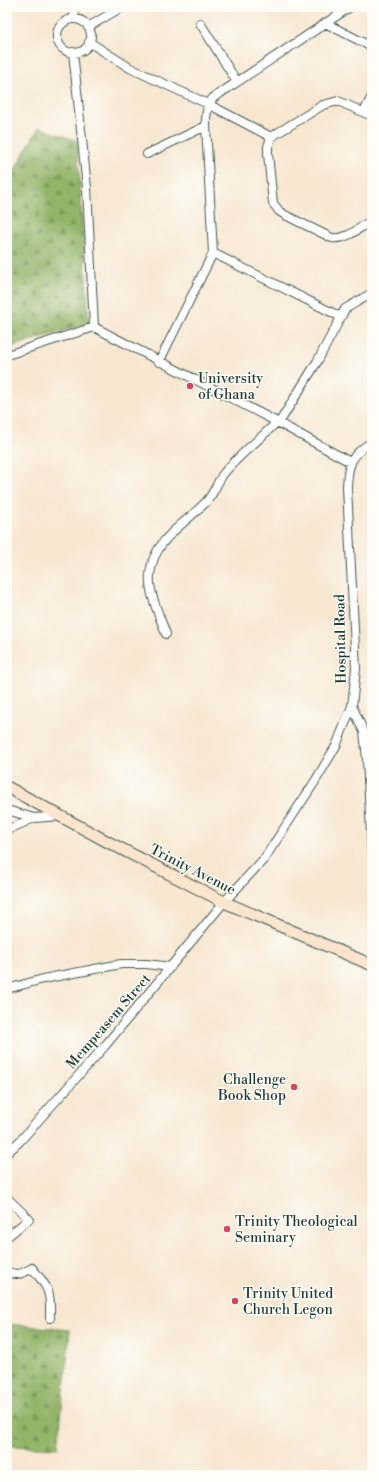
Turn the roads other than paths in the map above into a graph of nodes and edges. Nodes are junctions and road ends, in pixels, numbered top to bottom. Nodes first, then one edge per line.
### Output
1 (73, 7) edge
2 (122, 7) edge
3 (350, 7) edge
4 (75, 19) junction
5 (200, 22) dead end
6 (325, 23) junction
7 (88, 27) junction
8 (89, 42) junction
9 (372, 47) edge
10 (73, 52) junction
11 (237, 82) junction
12 (372, 96) edge
13 (208, 104) junction
14 (368, 114) edge
15 (206, 126) junction
16 (271, 137) junction
17 (147, 154) dead end
18 (372, 220) edge
19 (213, 253) junction
20 (372, 293) edge
21 (341, 317) junction
22 (94, 327) junction
23 (7, 355) edge
24 (159, 362) junction
25 (278, 423) junction
26 (372, 442) edge
27 (350, 462) junction
28 (166, 634) dead end
29 (352, 706) junction
30 (7, 786) edge
31 (7, 810) edge
32 (61, 816) junction
33 (34, 818) junction
34 (7, 830) edge
35 (372, 852) edge
36 (224, 902) junction
37 (372, 965) edge
38 (171, 967) junction
39 (7, 989) edge
40 (7, 1153) edge
41 (7, 1198) edge
42 (7, 1237) edge
43 (7, 1271) edge
44 (50, 1318) dead end

1 - 4 street
2 - 7 street
3 - 6 street
4 - 7 street
4 - 10 street
5 - 11 street
6 - 9 street
6 - 11 street
7 - 8 street
8 - 10 street
8 - 13 street
10 - 22 street
11 - 13 street
12 - 14 street
13 - 15 street
13 - 16 street
14 - 16 street
15 - 17 street
15 - 19 street
16 - 18 street
19 - 21 street
19 - 24 street
20 - 21 street
21 - 25 street
22 - 23 street
22 - 24 street
24 - 25 street
25 - 27 street
25 - 28 street
26 - 27 street
27 - 29 street, Hospital Road
29 - 35 street
29 - 36 street, Hospital Road
30 - 32 street, Trinity Avenue
31 - 33 street
32 - 33 street
32 - 36 street, Trinity Avenue
33 - 34 street
36 - 37 street, Trinity Avenue
36 - 38 street, Mempeasem Street
38 - 39 street
38 - 40 street, Mempeasem Street
41 - 42 street
43 - 44 street

